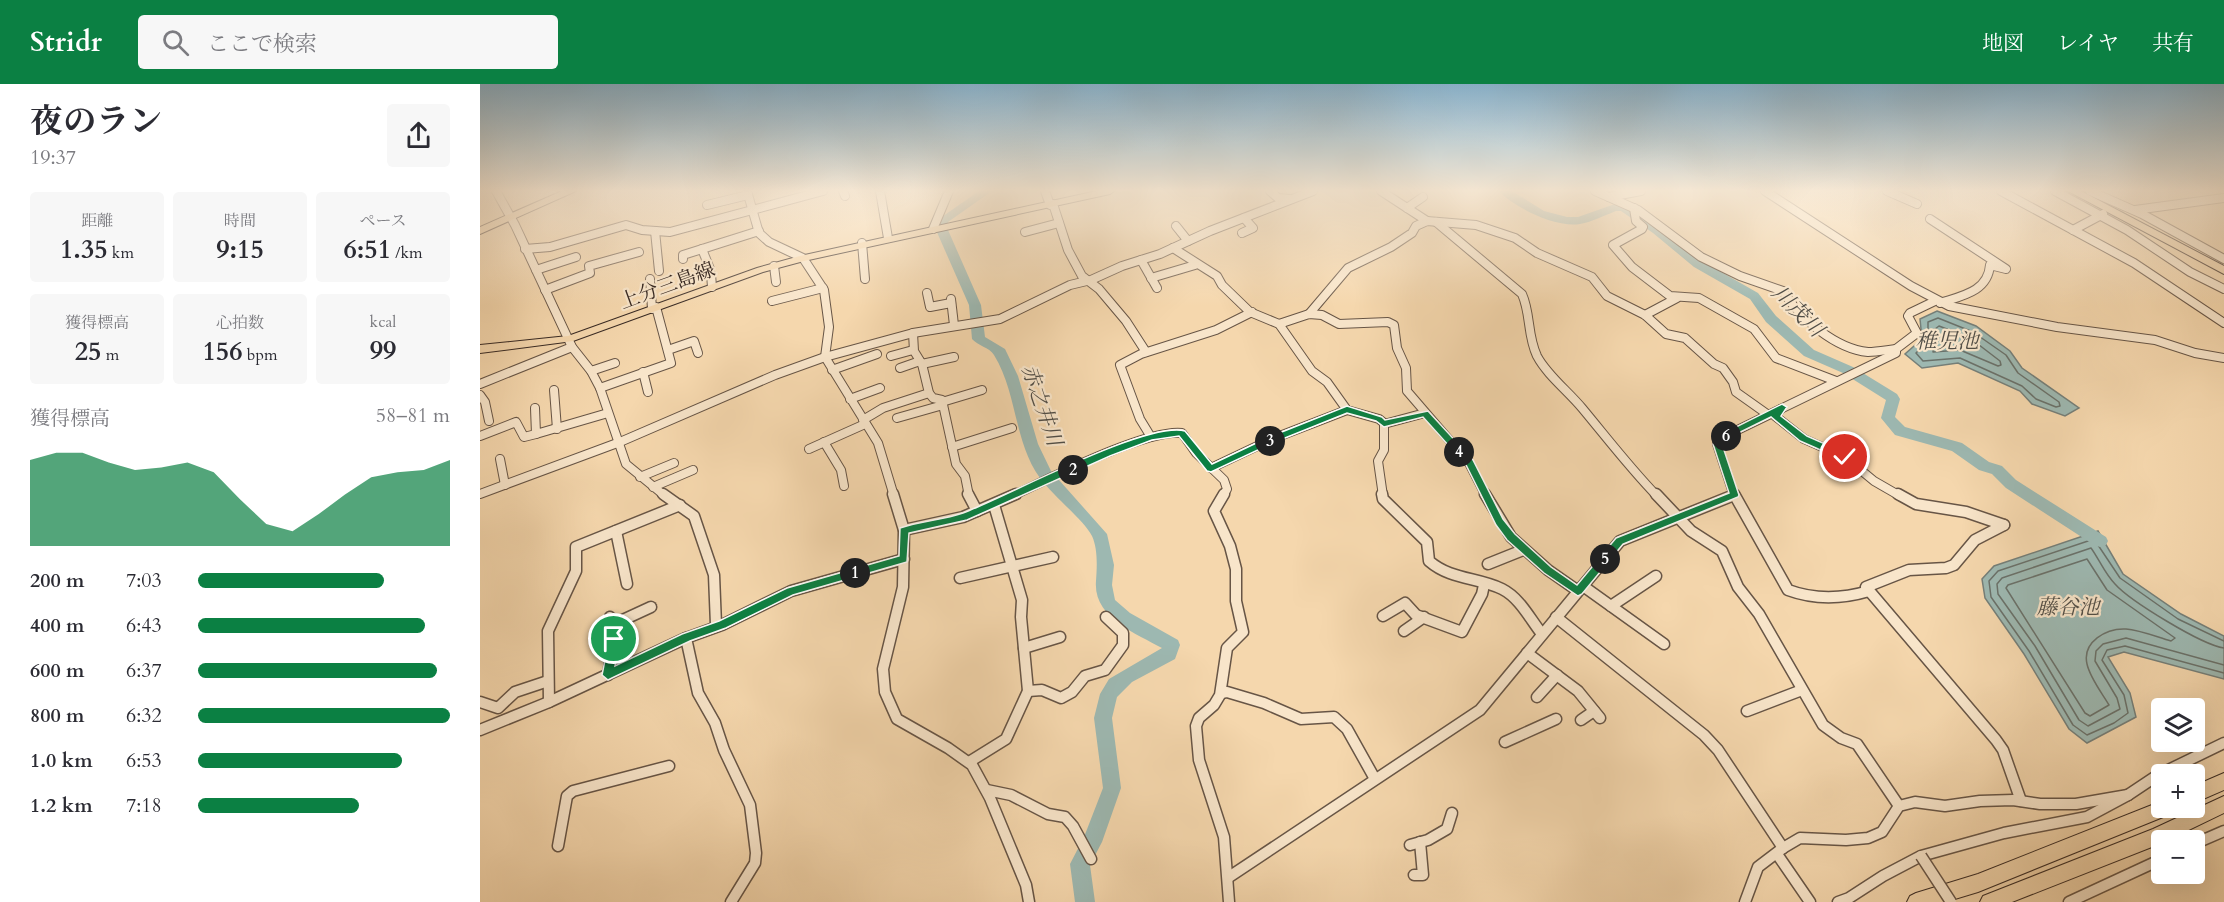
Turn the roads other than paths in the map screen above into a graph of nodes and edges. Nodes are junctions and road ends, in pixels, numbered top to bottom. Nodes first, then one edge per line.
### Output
1 (516, 229) edge
2 (612, 229) edge
3 (637, 229) edge
4 (681, 229) edge
5 (886, 229) edge
6 (928, 229) edge
7 (1031, 229) edge
8 (1061, 229) edge
9 (1179, 229) edge
10 (1218, 229) edge
11 (1250, 229) edge
12 (1414, 229) edge
13 (1442, 229) edge
14 (1489, 229) edge
15 (1642, 229) edge
16 (1666, 229) edge
17 (1824, 229) edge
18 (1946, 229) edge
19 (2127, 229) edge
20 (2145, 229) edge
21 (2167, 229) edge
22 (2073, 230) edge
23 (655, 231) junction
24 (759, 231) joint
25 (1025, 232) dead end
26 (1242, 233) dead end
27 (888, 238) junction
28 (1188, 241) junction
29 (862, 243) junction
30 (1173, 248) junction
31 (525, 249) junction
32 (702, 249) junction
33 (639, 252) dead end
34 (576, 257) dead end
35 (803, 258) junction
36 (682, 259) dead end
37 (2224, 259) edge
38 (1141, 260) junction
39 (1196, 265) junction
40 (774, 266) junction
41 (536, 270) junction
42 (2224, 271) edge
43 (659, 272) dead end
44 (1151, 278) junction
45 (650, 279) dead end
46 (865, 279) dead end
47 (1091, 280) junction
48 (776, 282) dead end
49 (712, 287) junction
50 (823, 288) junction
51 (1157, 288) dead end
52 (2224, 289) edge
53 (545, 290) junction
54 (927, 293) dead end
55 (1677, 297) junction
56 (772, 301) dead end
57 (1938, 302) junction
58 (654, 308) junction
59 (1252, 312) junction
60 (1310, 314) junction
61 (1645, 315) junction
62 (2224, 323) edge
63 (1279, 324) junction
64 (954, 325) junction
65 (912, 333) junction
66 (571, 343) junction
67 (480, 349) edge
68 (1896, 349) junction
69 (668, 350) junction
70 (913, 350) junction
71 (1146, 352) junction
72 (698, 353) dead end
73 (877, 354) dead end
74 (891, 356) dead end
75 (825, 357) junction
76 (954, 357) dead end
77 (2224, 358) edge
78 (921, 362) junction
79 (615, 363) dead end
80 (900, 368) dead end
81 (832, 370) junction
82 (591, 371) junction
83 (643, 372) junction
84 (1836, 381) junction
85 (480, 384) edge
86 (600, 388) junction
87 (880, 388) dead end
88 (554, 390) dead end
89 (982, 390) dead end
90 (648, 392) dead end
91 (929, 393) junction
92 (480, 395) edge
93 (850, 399) junction
94 (943, 403) junction
95 (1782, 407) junction
96 (535, 408) dead end
97 (1347, 410) junction
98 (608, 413) junction
99 (1425, 413) junction
100 (1767, 414) junction
101 (897, 418) dead end
102 (489, 421) dead end
103 (864, 422) junction
104 (1384, 424) junction
105 (1012, 428) dead end
106 (557, 429) junction
107 (537, 434) junction
108 (480, 436) edge
109 (1151, 437) junction
110 (620, 442) junction
111 (824, 442) junction
112 (952, 447) junction
113 (808, 449) dead end
114 (500, 459) dead end
115 (674, 464) dead end
116 (1211, 468) junction
117 (693, 470) dead end
118 (640, 477) junction
119 (505, 485) junction
120 (844, 486) dead end
121 (653, 487) junction
122 (480, 494) edge
123 (1734, 495) junction
124 (680, 505) junction
125 (994, 505) junction
126 (976, 511) junction
127 (1678, 517) junction
128 (904, 530) junction
129 (616, 531) junction
130 (1523, 550) junction
131 (1053, 557) dead end
132 (904, 559) junction
133 (1488, 564) dead end
134 (1011, 566) junction
135 (1656, 576) dead end
136 (960, 578) dead end
137 (627, 584) dead end
138 (1484, 585) junction
139 (1581, 588) junction
140 (1869, 591) junction
141 (1611, 606) junction
142 (651, 607) dead end
143 (1383, 616) dead end
144 (1106, 617) dead end
145 (1424, 617) junction
146 (1556, 617) junction
147 (716, 625) junction
148 (1404, 631) dead end
149 (1542, 634) junction
150 (1060, 637) dead end
151 (686, 638) junction
152 (1664, 644) dead end
153 (1024, 648) junction
154 (1527, 652) junction
155 (608, 675) junction
156 (1557, 675) junction
157 (548, 681) junction
158 (1802, 690) junction
159 (1028, 691) junction
160 (1221, 693) junction
161 (1537, 697) dead end
162 (480, 702) edge
163 (549, 702) junction
164 (1747, 711) dead end
165 (1556, 719) dead end
166 (1581, 720) dead end
167 (480, 730) edge
168 (1505, 742) dead end
169 (2224, 743) edge
170 (969, 762) junction
171 (669, 766) dead end
172 (1375, 779) junction
173 (2224, 781) edge
174 (987, 790) junction
175 (2205, 790) edge
176 (2128, 795) junction
177 (2021, 801) junction
178 (2224, 804) edge
179 (1899, 806) junction
180 (1452, 813) dead end
181 (2151, 813) edge
182 (2224, 831) edge
183 (2205, 839) edge
184 (558, 846) dead end
185 (1780, 851) junction
186 (1921, 856) junction
187 (1091, 859) dead end
188 (2151, 865) edge
189 (1414, 875) dead end
190 (1229, 877) junction
191 (731, 902) edge
192 (1029, 902) edge
193 (1229, 902) edge
194 (1745, 902) edge
195 (1810, 902) edge
196 (1838, 902) edge
197 (1916, 902) edge
198 (1951, 902) edge
199 (1989, 902) edge
200 (2069, 902) edge

1 - 31 street
2 - 31 street
3 - 23 street
4 - 23 street
5 - 27 street
6 - 27 main road, 上分三島線
7 - 25 street
8 - 47 street
9 - 28 street
10 - 28 street
11 - 26 street
12 - 60 street
13 - 127 street
14 - 61 street
15 - 55 street
16 - 68 street
17 - 57 street
18 - 57 street
19 - 52 street
20 - 42 highway
21 - 37 street
22 - 62 street
23 - 43 street
24 - 32 street
24 - 35 street
27 - 29 main road, 上分三島線
28 - 30 street
29 - 35 main road, 上分三島線
29 - 46 street
30 - 38 street
30 - 39 street
31 - 41 street
32 - 36 street
32 - 49 street
33 - 53 street
34 - 41 street
35 - 40 main road, 上分三島線
35 - 50 street
38 - 44 street
38 - 47 street
39 - 44 street
39 - 59 street
40 - 48 street
40 - 49 main road, 上分三島線
41 - 53 street
44 - 51 street
45 - 58 street
47 - 64 street
47 - 71 street
49 - 58 main road, 上分三島線
50 - 56 street
50 - 75 street
53 - 66 street
54 - 64 street
55 - 61 street
55 - 84 street
57 - 68 street
57 - 77 street
58 - 66 main road, 上分三島線
58 - 69 street
59 - 63 street
59 - 71 street
60 - 63 street
60 - 99 street
61 - 100 street
63 - 97 street
64 - 65 street
65 - 70 street
65 - 75 street
66 - 67 main road, 上分三島線
66 - 82 street
66 - 85 street
68 - 84 street
69 - 72 street
69 - 83 street
70 - 74 street
70 - 78 street
71 - 109 street
73 - 81 street
75 - 81 street
75 - 110 street
76 - 78 street
78 - 80 street
78 - 91 street
79 - 82 street
81 - 93 street
82 - 86 street
83 - 86 street
83 - 90 street
84 - 95 street
86 - 98 street
87 - 93 street
88 - 106 street
89 - 94 street
91 - 94 street
91 - 103 street
92 - 102 street
93 - 103 street
94 - 101 street
94 - 112 street
95 - 100 street
95 - 140 street
96 - 107 street
97 - 104 street
97 - 116 street
98 - 106 street
98 - 110 street
99 - 104 street
99 - 130 street
100 - 123 street
103 - 111 street
103 - 128 street
104 - 138 street
105 - 112 street
106 - 107 street
107 - 108 street
109 - 116 street
109 - 125 street
110 - 118 street
110 - 119 street
111 - 113 street
111 - 120 street
112 - 126 street
114 - 119 street
115 - 118 street
116 - 160 street
117 - 121 street
118 - 121 street
119 - 122 street
121 - 124 street
123 - 127 street
123 - 140 street
124 - 129 street
124 - 147 street
125 - 126 street
125 - 134 street
126 - 128 street
127 - 139 street
127 - 158 street
128 - 132 street
129 - 137 street
129 - 157 street
130 - 133 street
130 - 139 street
131 - 134 street
132 - 147 street
132 - 170 street
134 - 136 street
134 - 153 street
135 - 141 street
138 - 145 street
138 - 149 street
139 - 141 street
139 - 146 street
140 - 177 street
141 - 152 street
142 - 155 street
143 - 145 street
144 - 159 street
145 - 148 street
146 - 149 street
146 - 185 street
147 - 151 street
149 - 154 street
150 - 153 street
151 - 155 street
151 - 191 street
153 - 159 street
154 - 156 street
154 - 172 street
155 - 163 street
156 - 161 street
156 - 166 street
157 - 162 street
157 - 163 street
158 - 164 street
158 - 179 street
159 - 170 street
160 - 172 street
160 - 190 street
163 - 167 street
165 - 168 street
169 - 176 street
170 - 174 street
171 - 184 street
172 - 190 street
173 - 175 highway
174 - 187 street
174 - 192 street
176 - 177 street
176 - 186 street
177 - 179 street
178 - 199 highway
179 - 185 street
180 - 189 street
181 - 197 highway
182 - 183 street
185 - 194 street
185 - 195 street
186 - 196 street
186 - 198 street, bridge
188 - 200 street
190 - 193 street

